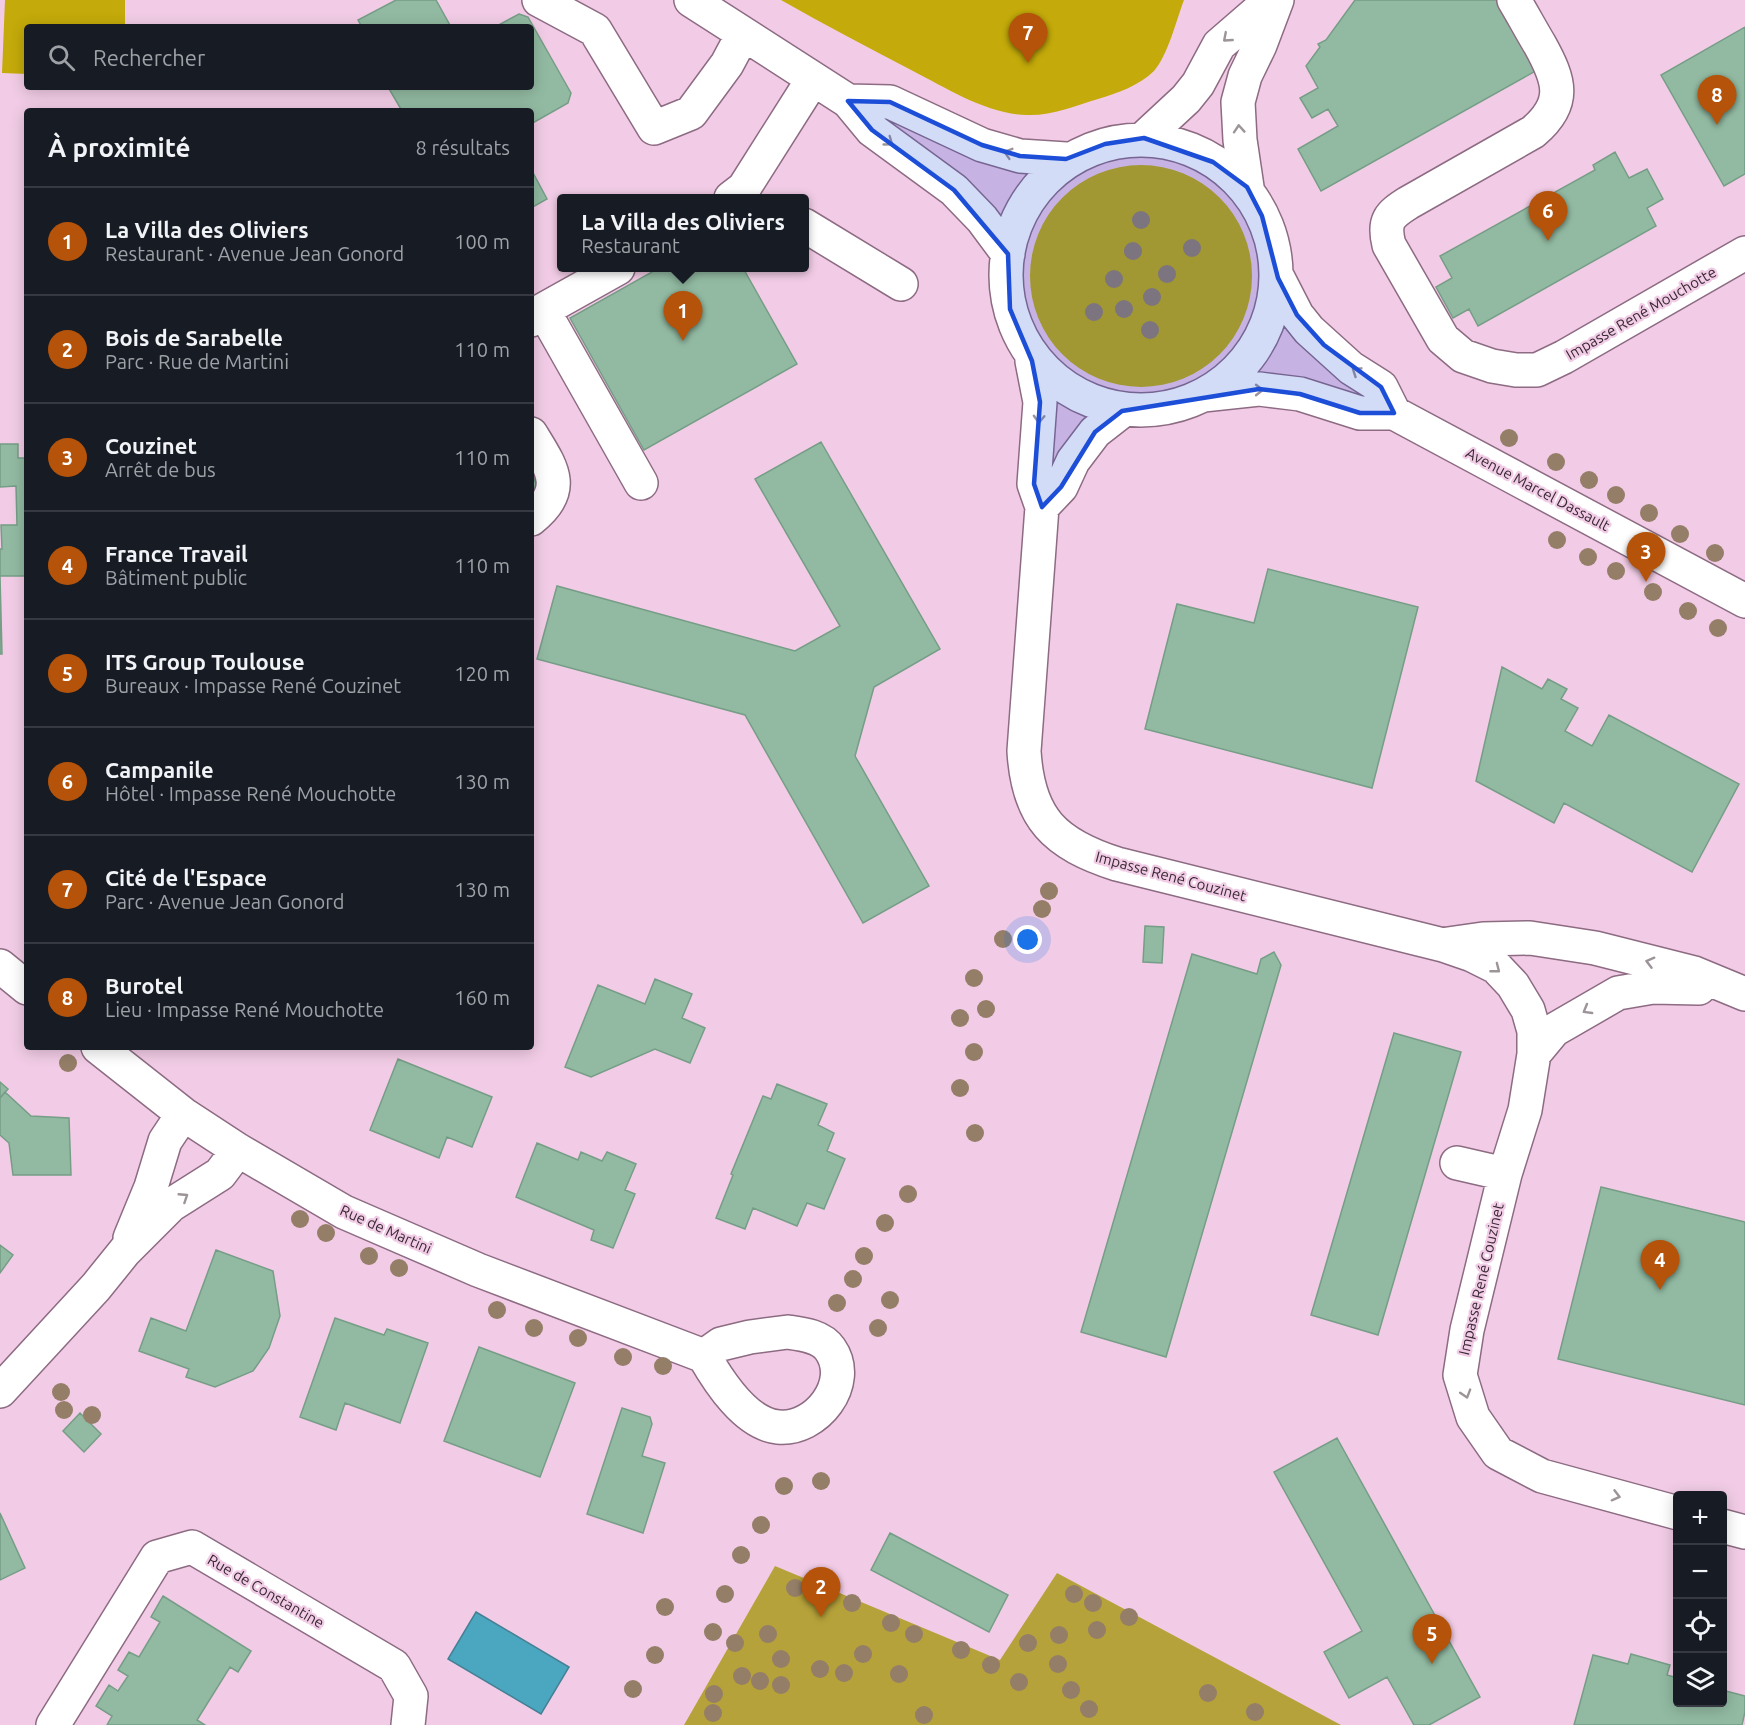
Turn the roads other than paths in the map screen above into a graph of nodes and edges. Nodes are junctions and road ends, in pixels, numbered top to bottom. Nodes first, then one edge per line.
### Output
1 (539, 0) edge
2 (691, 0) edge
3 (1271, 0) edge
4 (1277, 0) edge
5 (1514, 0) edge
6 (743, 34) junction
7 (813, 79) junction
8 (849, 101) junction
9 (1144, 138) junction
10 (1066, 159) junction
11 (1247, 187) junction
12 (746, 194) edge
13 (809, 228) edge
14 (1745, 253) edge
15 (1008, 254) junction
16 (610, 272) edge
17 (1278, 278) junction
18 (901, 284) dead end
19 (537, 315) edge
20 (1032, 361) junction
21 (1201, 395) junction
22 (1122, 411) junction
23 (1394, 413) junction
24 (534, 439) edge
25 (641, 483) dead end
26 (1042, 507) junction
27 (534, 516) edge
28 (1745, 600) edge
29 (1443, 945) junction
30 (0, 966) edge
31 (24, 986) edge
32 (1745, 995) edge
33 (102, 1050) edge
34 (1534, 1053) junction
35 (183, 1114) junction
36 (238, 1150) junction
37 (1457, 1163) dead end
38 (1505, 1174) junction
39 (125, 1251) junction
40 (704, 1356) dead end
41 (0, 1391) edge
42 (1673, 1512) edge
43 (1727, 1527) edge
44 (1745, 1532) edge
45 (53, 1725) edge
46 (408, 1725) edge

1 - 6 street
2 - 6 street
3 -> 9 street
11 -> 4 street
5 - 14 street, Impasse René Mouchotte
6 - 7 street
7 - 8 street
7 - 12 street
10 -> 8 street
8 -> 15 street
9 - 10 street
9 - 11 street
10 - 15 street
11 - 17 street
13 - 18 street
15 - 20 street
16 - 19 street
17 - 21 street
23 -> 17 street
19 - 25 street
20 - 22 street
20 -> 26 street, Impasse René Couzinet
21 - 22 street
21 -> 23 street, Avenue Marcel Dassault
22 - 26 street
23 - 28 street, Avenue Marcel Dassault
24 - 27 street
26 - 29 street, Impasse René Couzinet
32 -> 29 street, Impasse René Couzinet
29 -> 34 street, Impasse René Couzinet
30 - 31 street
32 -> 34 street, Impasse René Couzinet
33 - 35 street, Rue de Martini
34 - 38 street, Impasse René Couzinet
35 - 36 street, Rue de Martini
35 - 39 street
39 -> 36 street
36 - 40 street, Rue de Martini
37 - 38 street
38 -> 42 street, Impasse René Couzinet
39 - 41 street
43 - 44 street
45 - 46 street, Rue de Constantine

